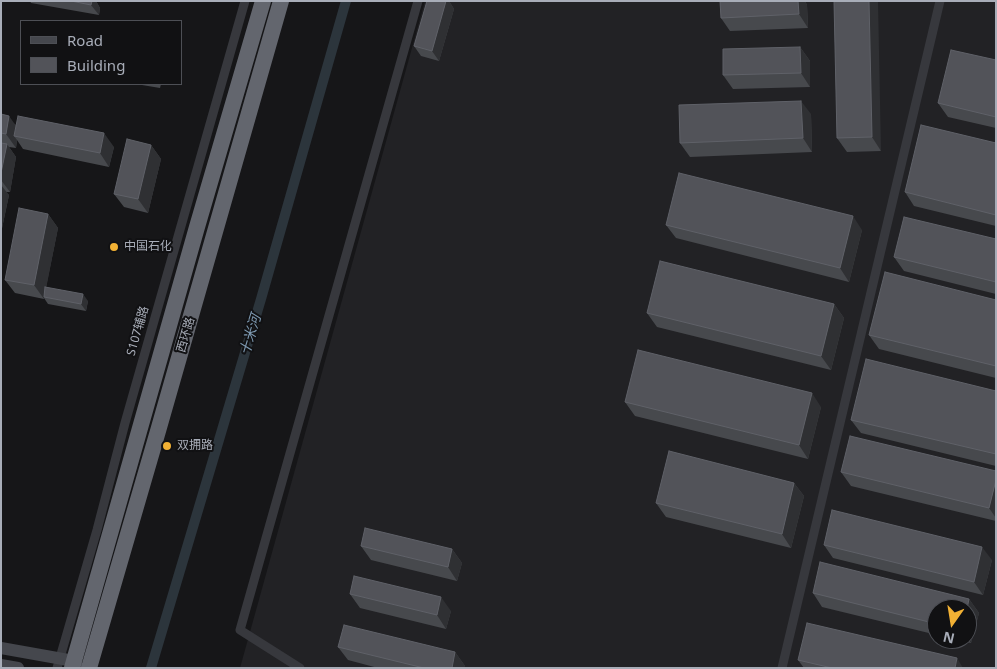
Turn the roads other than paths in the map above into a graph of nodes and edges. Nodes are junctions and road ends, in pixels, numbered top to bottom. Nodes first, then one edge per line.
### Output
1 (245, 1) edge
2 (263, 1) edge
3 (281, 1) edge
4 (418, 1) edge
5 (940, 1) edge
6 (1, 648) edge
7 (1, 665) edge
8 (71, 665) edge
9 (18, 668) edge
10 (300, 668) edge
11 (782, 668) edge

1 - 8 street, S107辅路
2 - 8 highway, 西环路
3 - 8 highway, 西环路
4 - 10 street
5 - 11 street
6 - 8 main road
7 - 9 main road

